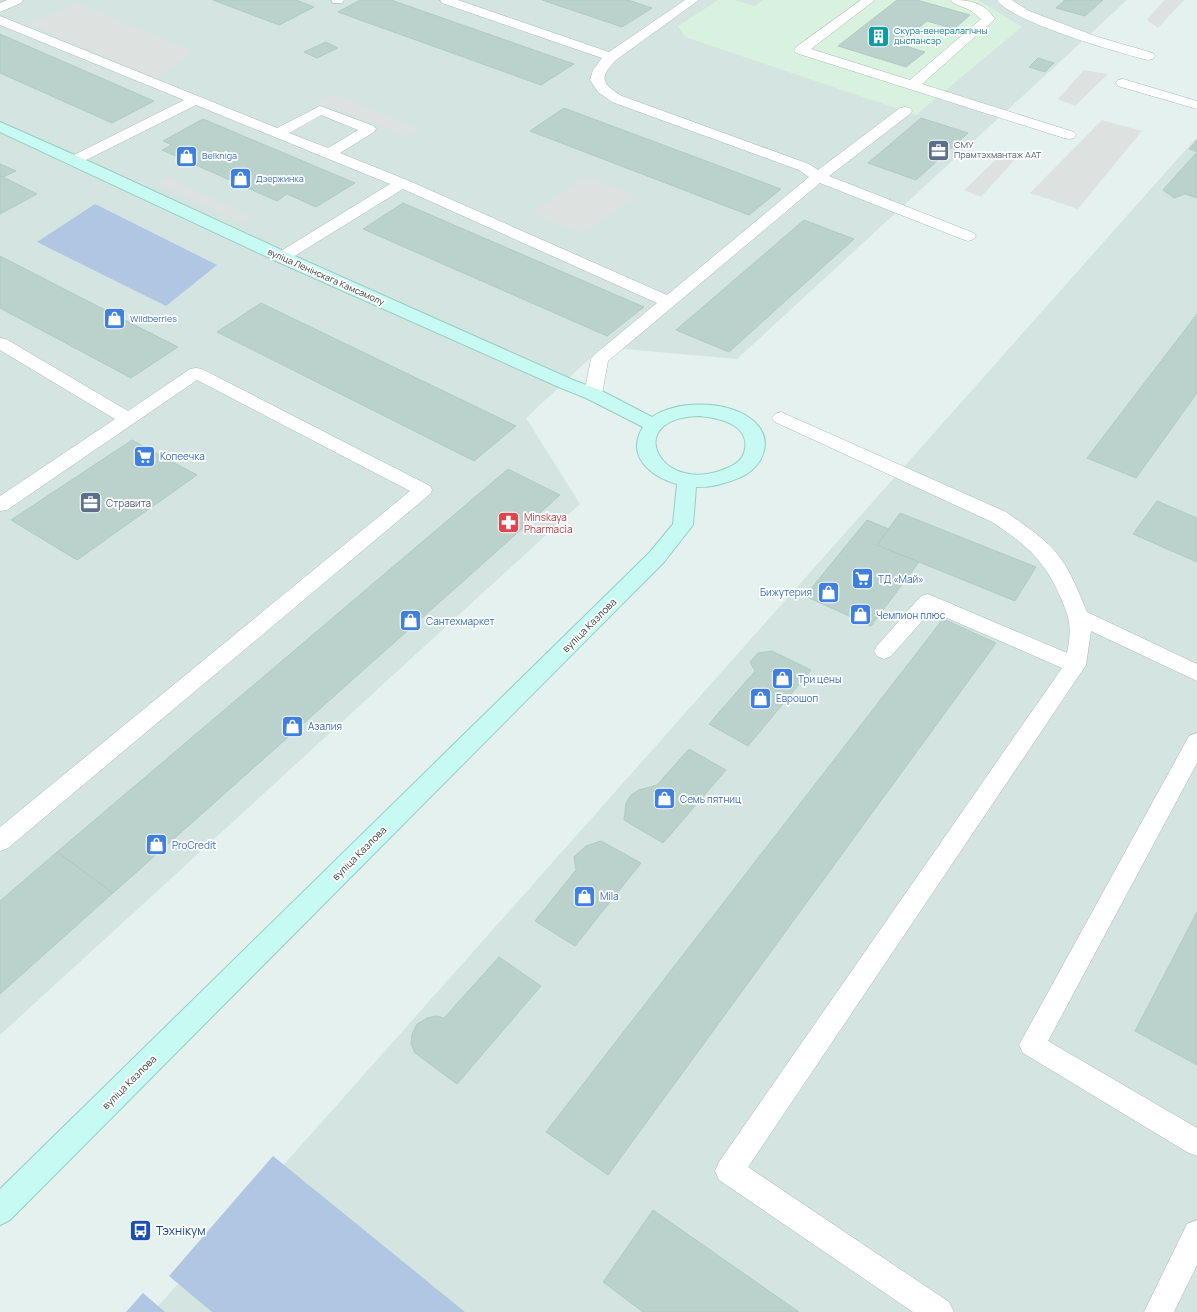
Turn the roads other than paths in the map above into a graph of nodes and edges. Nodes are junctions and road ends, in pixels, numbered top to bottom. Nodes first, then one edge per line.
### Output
1 (17, 0) edge
2 (446, 0) edge
3 (693, 0) edge
4 (869, 0) edge
5 (957, 0) edge
6 (1003, 0) edge
7 (0, 8) edge
8 (0, 20) edge
9 (1148, 56) dead end
10 (612, 57) junction
11 (1123, 83) dead end
12 (912, 85) junction
13 (195, 100) junction
14 (1197, 104) edge
15 (905, 111) dead end
16 (0, 126) edge
17 (278, 133) junction
18 (1069, 135) dead end
19 (329, 154) junction
20 (75, 160) junction
21 (818, 177) junction
22 (402, 183) junction
23 (968, 236) dead end
24 (282, 257) junction
25 (670, 302) junction
26 (0, 342) edge
27 (593, 394) junction
28 (781, 418) dead end
29 (128, 419) junction
30 (653, 425) junction
31 (687, 481) junction
32 (0, 505) edge
33 (1078, 616) junction
34 (884, 651) dead end
35 (1075, 665) junction
36 (1197, 673) edge
37 (1197, 742) edge
38 (0, 841) edge
39 (1197, 1143) edge
40 (0, 1210) edge
41 (1197, 1234) edge
42 (939, 1312) edge
43 (1159, 1312) edge

1 - 7 lane
2 - 10 lane
3 - 10 lane
4 - 12 lane
5 - 12 lane
6 - 9 lane
8 - 13 lane
10 - 21 lane
11 - 14 lane
12 - 18 lane
13 - 17 lane
13 - 20 lane
15 - 21 lane
16 - 20 main road, вуліца Ленінскага Камсамолу
17 - 19 lane
17 - 19 lane
19 - 22 lane
20 - 24 main road, вуліца Ленінскага Камсамолу
21 - 23 lane
21 - 25 lane
22 - 24 lane
22 - 25 lane
24 - 27 main road, вуліца Ленінскага Камсамолу
25 - 27 lane
26 - 29 lane
27 - 30 main road, вуліца Ленінскага Камсамолу
28 - 33 lane
29 - 32 lane
29 - 38 lane
30 - 31 main road
30 - 31 main road
31 - 40 main road, вуліца Казлова
33 - 35 lane
33 - 36 lane
34 - 35 lane
35 - 42 lane
37 - 39 lane
41 - 43 lane

